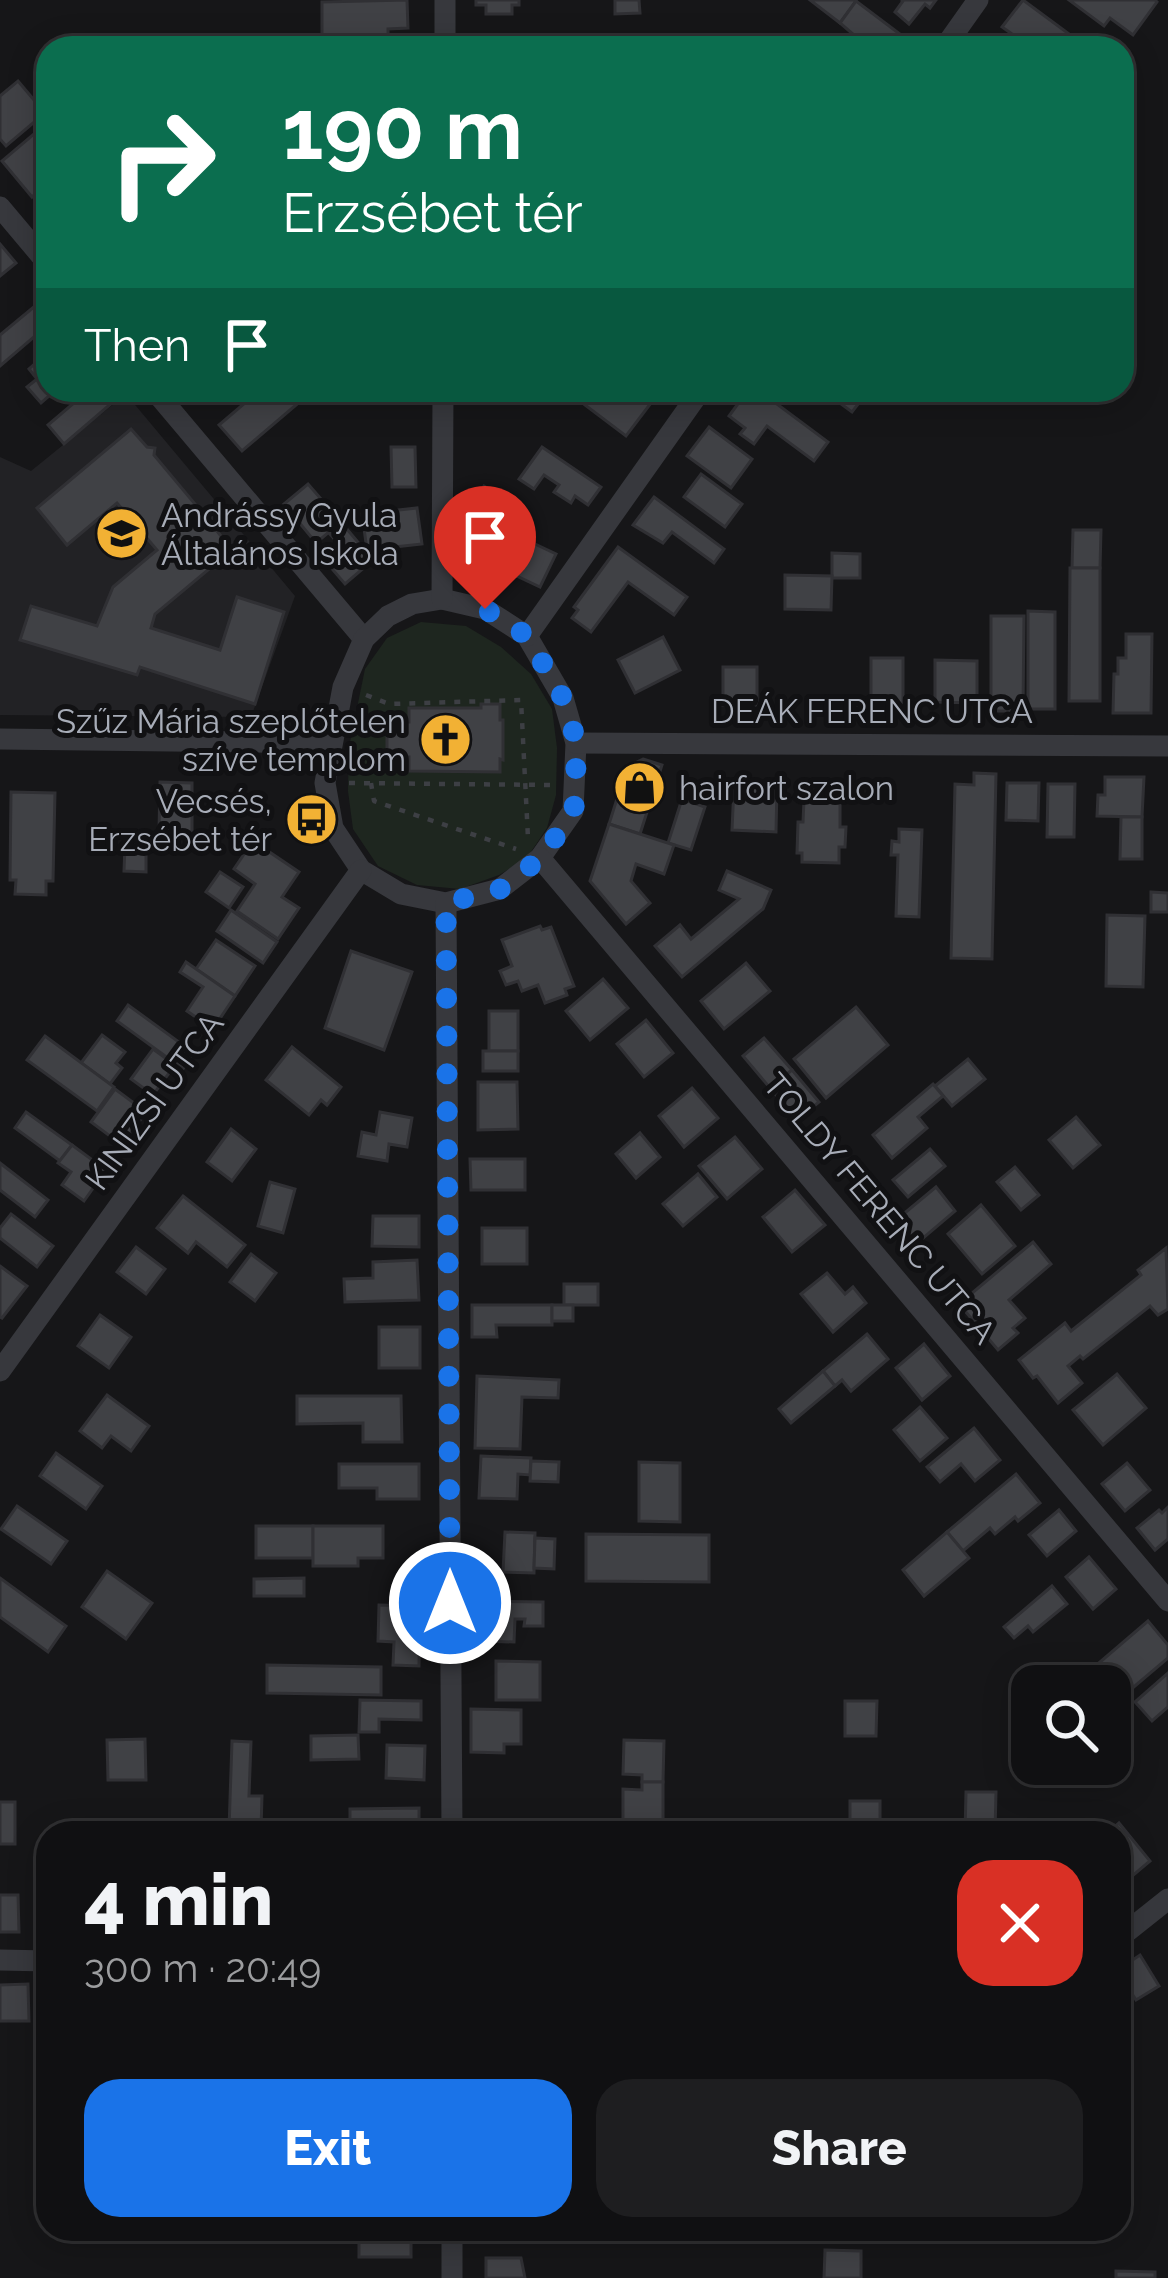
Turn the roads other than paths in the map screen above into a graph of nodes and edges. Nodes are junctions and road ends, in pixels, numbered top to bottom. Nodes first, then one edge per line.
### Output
1 (445, 0) edge
2 (978, 0) edge
3 (445, 36) edge
4 (952, 36) edge
5 (0, 207) edge
6 (36, 250) edge
7 (164, 402) edge
8 (443, 402) edge
9 (693, 402) edge
10 (442, 599) junction
11 (527, 636) junction
12 (364, 639) junction
13 (0, 739) edge
14 (331, 742) junction
15 (577, 743) junction
16 (1168, 746) edge
17 (541, 858) junction
18 (362, 870) junction
19 (446, 903) junction
20 (0, 1371) edge
21 (1168, 1600) edge
22 (452, 1821) edge
23 (1168, 1899) edge
24 (1131, 1928) edge
25 (0, 1960) edge
26 (36, 1960) edge
27 (452, 2241) edge
28 (452, 2278) edge

1 - 3 street
2 - 4 street
5 - 6 street
7 - 12 street
8 - 10 street
9 - 11 street
10 - 11 street
10 - 12 street
11 - 15 street
12 - 14 street
13 - 14 street
14 - 18 street
15 - 16 street, DEÁK FERENC UTCA
15 - 17 street
17 - 19 street
17 - 21 street, TOLDY FERENC UTCA
18 - 19 street
18 - 20 street, KINIZSI UTCA
19 - 22 street
23 - 24 street
25 - 26 street
27 - 28 street

